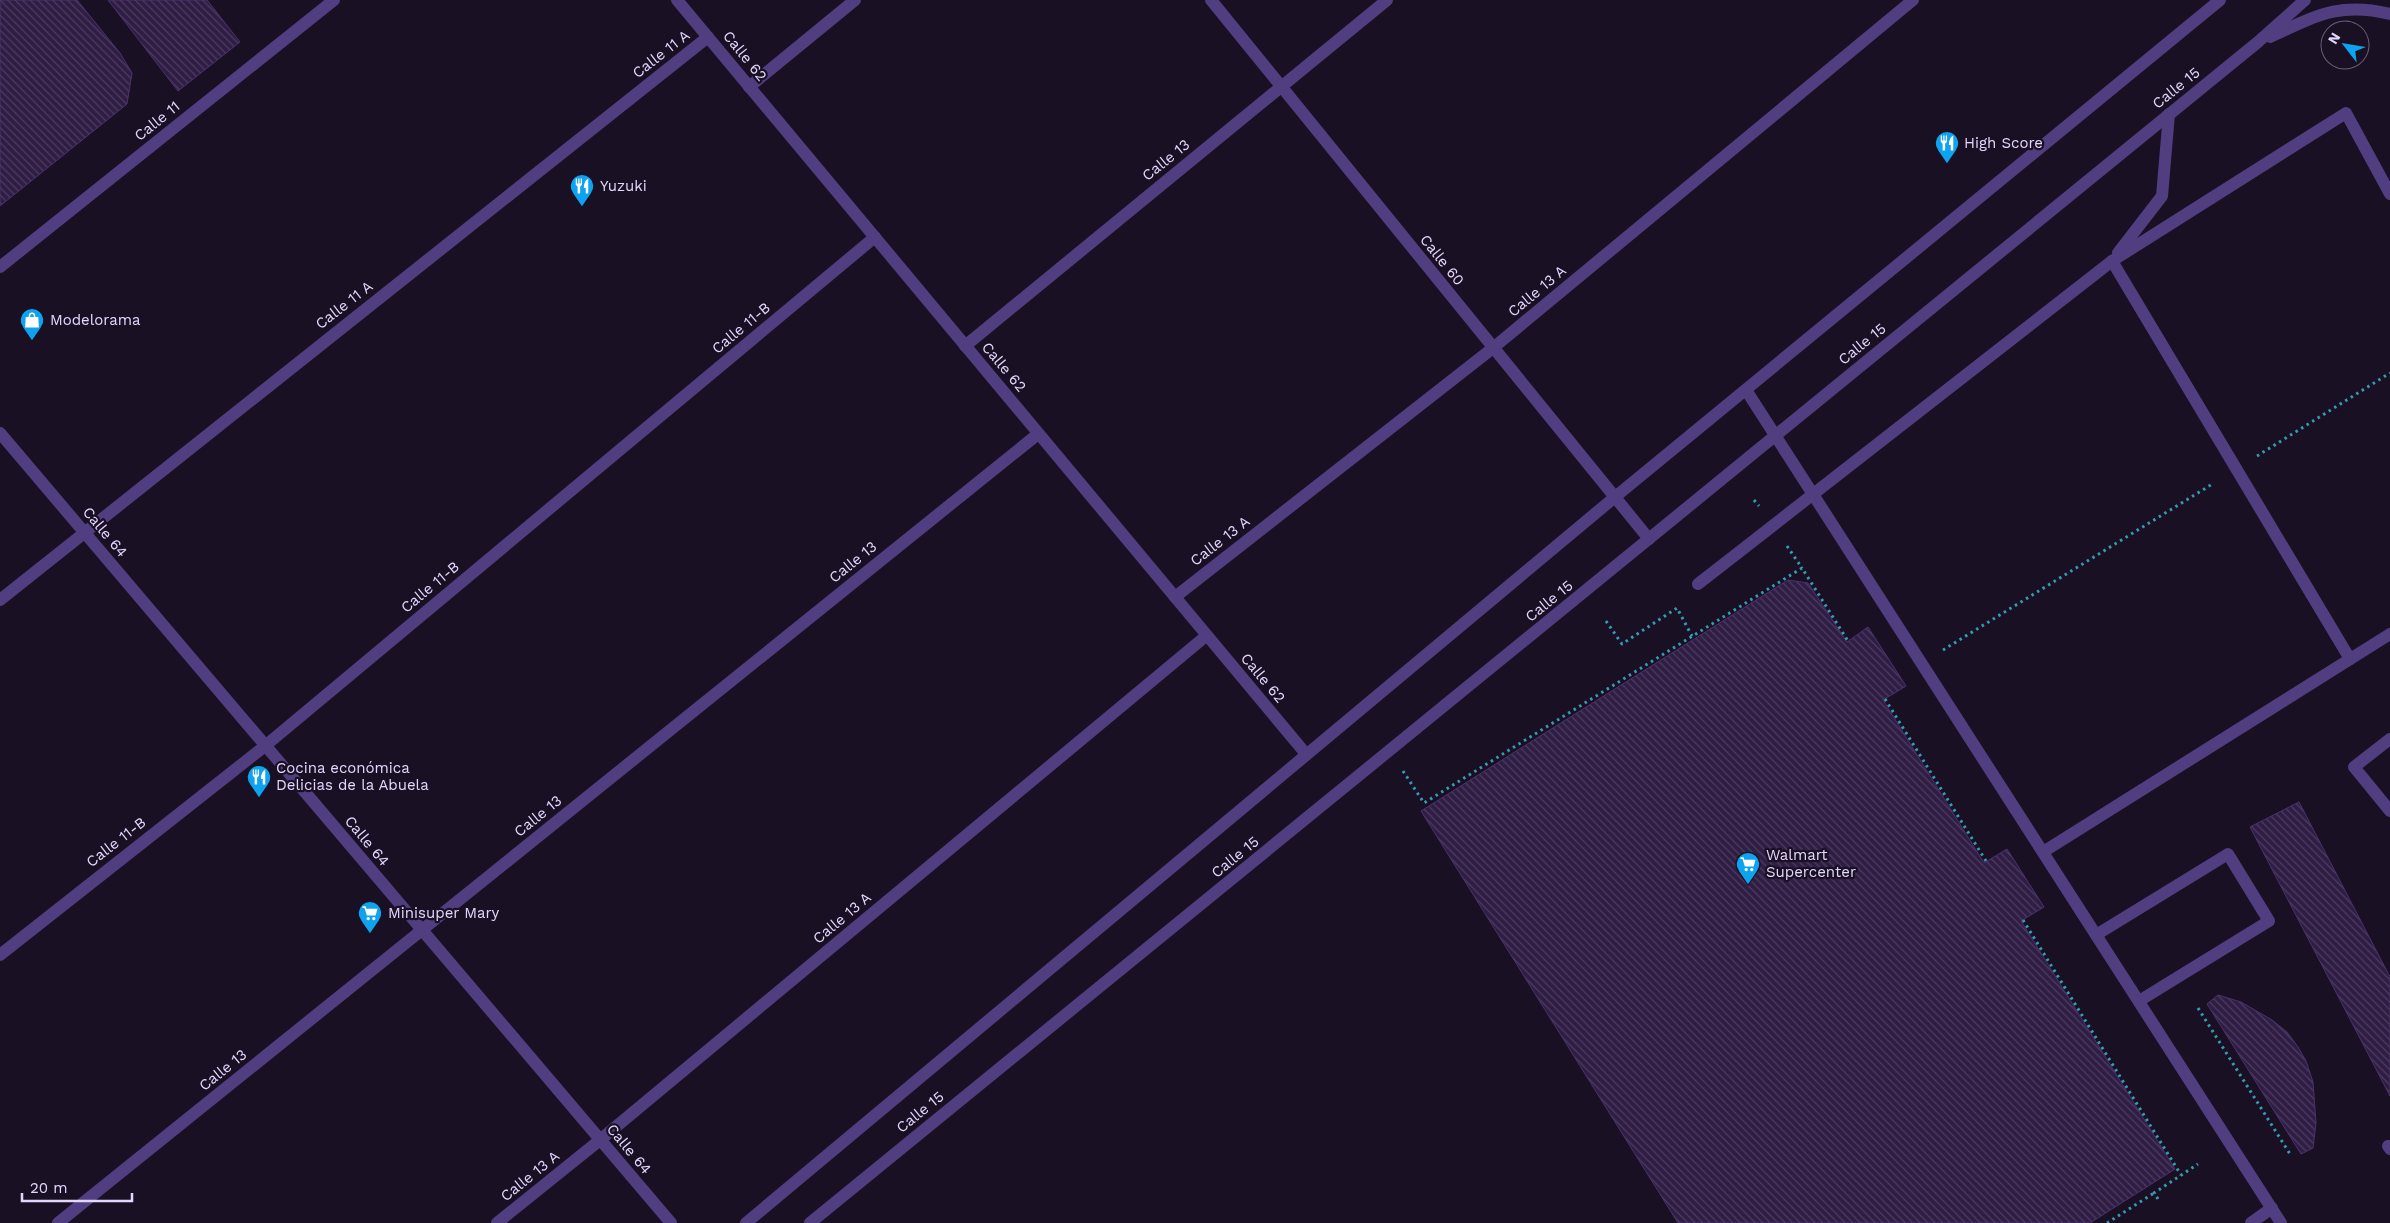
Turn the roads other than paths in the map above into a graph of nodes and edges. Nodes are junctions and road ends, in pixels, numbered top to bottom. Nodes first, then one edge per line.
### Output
1 (334, 0) edge
2 (677, 0) edge
3 (855, 0) edge
4 (1211, 0) edge
5 (1388, 0) edge
6 (1913, 0) edge
7 (2220, 0) edge
8 (2305, 0) edge
9 (2390, 14) edge
10 (708, 37) junction
11 (2258, 42) junction
12 (749, 87) junction
13 (1280, 88) junction
14 (2169, 114) junction
15 (2390, 194) edge
16 (875, 237) junction
17 (2112, 261) junction
18 (0, 267) edge
19 (965, 346) junction
20 (1493, 348) junction
21 (1746, 390) junction
22 (0, 433) edge
23 (1038, 434) junction
24 (1776, 436) junction
25 (1813, 494) junction
26 (1614, 497) junction
27 (84, 532) junction
28 (1649, 539) junction
29 (1698, 584) dead end
30 (1175, 597) junction
31 (0, 600) edge
32 (2390, 634) edge
33 (1206, 636) junction
34 (2350, 659) junction
35 (2390, 740) edge
36 (265, 746) junction
37 (1306, 754) junction
38 (2390, 811) edge
39 (2043, 852) junction
40 (422, 930) junction
41 (2096, 935) junction
42 (0, 955) edge
43 (2139, 1000) junction
44 (600, 1140) junction
45 (2272, 1208) junction
46 (58, 1223) edge
47 (497, 1223) edge
48 (671, 1223) edge
49 (746, 1223) edge
50 (810, 1223) edge
51 (2251, 1223) edge
52 (2282, 1223) edge

1 - 18 street, Calle 11
2 - 10 street, Calle 62
3 - 12 street
4 - 13 street, Calle 60
5 - 13 street, Calle 13
6 - 20 street, Calle 13 A
7 - 21 street, Calle 15
8 - 11 street, Calle 15
9 - 11 street
10 - 12 street, Calle 62
10 - 27 street, Calle 11 A
11 - 14 street, Calle 15
12 - 16 street, Calle 62
13 - 19 street, Calle 13
13 - 20 street, Calle 60
14 - 17 street
14 - 24 street, Calle 15
15 - 17 street
16 - 19 street, Calle 62
16 - 36 street, Calle 11-B
17 - 25 street
17 - 34 street
19 - 23 street, Calle 62
20 - 26 street, Calle 60
20 - 30 street, Calle 13 A
21 - 24 street
21 - 26 street, Calle 15
22 - 27 street, Calle 64
23 - 30 street, Calle 62
23 - 40 street, Calle 13
24 - 25 street
24 - 28 street, Calle 15
25 - 29 street
25 - 39 street
26 - 28 street, Calle 60
26 - 37 street, Calle 15
27 - 31 street, Calle 11 A
27 - 36 street, Calle 64
28 - 50 street, Calle 15
30 - 33 street, Calle 62
32 - 34 street
33 - 37 street, Calle 62
33 - 44 street, Calle 13 A
34 - 39 street
35 - 38 street
36 - 40 street, Calle 64
36 - 42 street, Calle 11-B
37 - 49 street, Calle 15
39 - 41 street
40 - 44 street, Calle 64
40 - 46 street, Calle 13
41 - 43 street
41 - 43 street
43 - 45 street
44 - 47 street, Calle 13 A
44 - 48 street, Calle 64
45 - 51 street
45 - 52 street

